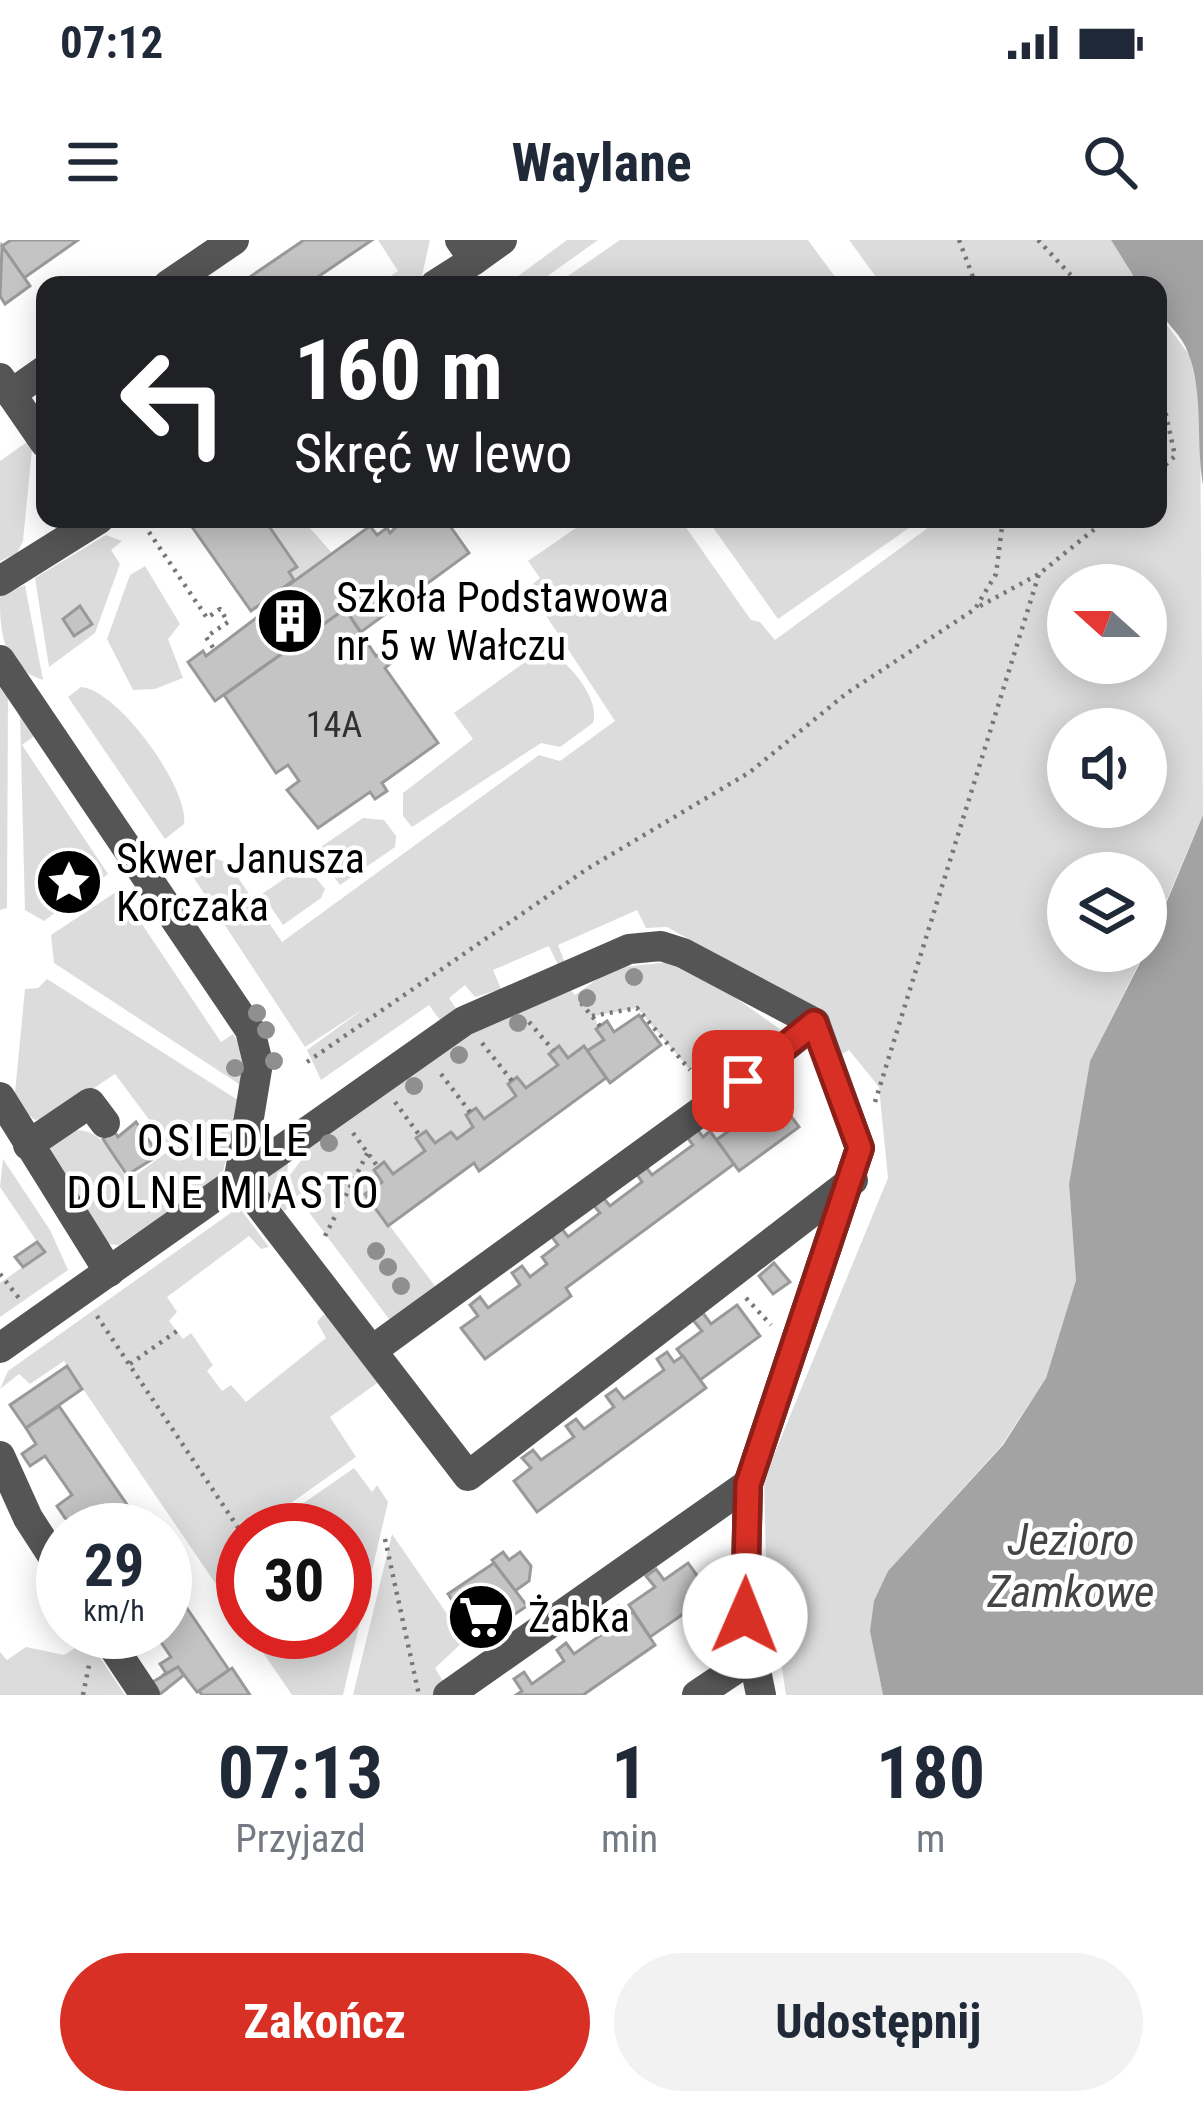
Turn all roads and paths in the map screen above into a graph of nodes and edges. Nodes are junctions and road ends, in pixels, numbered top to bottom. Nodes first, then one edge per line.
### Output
1 (234, 240) edge
2 (502, 240) edge
3 (959, 240) edge
4 (1038, 240) edge
5 (467, 250) edge
6 (181, 276) edge
7 (443, 276) edge
8 (973, 276) edge
9 (1072, 276) edge
10 (36, 374) edge
11 (5, 386) edge
12 (1167, 422) edge
13 (36, 430) edge
14 (1167, 463) edge
15 (85, 528) edge
16 (1002, 528) edge
17 (1096, 528) edge
18 (149, 532) dead end
19 (1039, 574) junction
20 (0, 581) edge
21 (975, 609) junction
22 (214, 649) dead end
23 (0, 660) edge
24 (574, 995) dead end
25 (592, 1016) junction
26 (814, 1023) junction
27 (532, 1025) dead end
28 (600, 1026) dead end
29 (553, 1050) dead end
30 (490, 1054) dead end
31 (307, 1062) dead end
32 (690, 1070) dead end
33 (512, 1081) dead end
34 (448, 1084) dead end
35 (0, 1097) edge
36 (874, 1104) dead end
37 (470, 1112) dead end
38 (404, 1114) dead end
39 (105, 1123) dead end
40 (421, 1136) dead end
41 (16, 1141) edge
42 (362, 1144) dead end
43 (368, 1152) junction
44 (378, 1167) dead end
45 (239, 1178) junction
46 (854, 1179) junction
47 (325, 1236) dead end
48 (109, 1272) junction
49 (0, 1274) edge
50 (736, 1292) dead end
51 (90, 1306) dead end
52 (28, 1310) dead end
53 (177, 1330) dead end
54 (0, 1348) edge
55 (374, 1349) junction
56 (794, 1354) junction
57 (130, 1364) junction
58 (0, 1456) edge
59 (748, 1484) junction
60 (222, 1503) edge
61 (36, 1530) edge
62 (385, 1539) dead end
63 (752, 1658) junction
64 (92, 1659) edge
65 (112, 1659) edge
66 (83, 1695) edge
67 (145, 1695) edge
68 (419, 1695) edge
69 (448, 1695) edge
70 (697, 1695) edge
71 (760, 1695) edge

1 - 6 street
2 - 5 street
3 - 8 path
4 - 9 path
5 - 7 street
10 - 11 street
11 - 13 street
12 - 14 path
15 - 20 street
16 - 21 path
17 - 19 path
18 - 22 path
19 - 21 path
19 - 36 path
21 - 31 path
23 - 45 street
24 - 25 path
25 - 28 path
25 - 32 path
26 - 45 street
26 - 46 street
26 - 55 street
27 - 29 path
30 - 33 path
34 - 37 path
35 - 41 street
38 - 40 path
39 - 41 street
41 - 48 street
42 - 43 path
43 - 44 path
43 - 47 path
45 - 48 street
45 - 55 street
46 - 55 street
46 - 56 street
48 - 54 street
49 - 52 path
50 - 56 path
51 - 57 path
53 - 57 path
56 - 59 street
57 - 60 path
58 - 61 street
59 - 63 street
59 - 69 street
62 - 68 path
63 - 70 street
63 - 71 street
64 - 66 path
65 - 67 street

